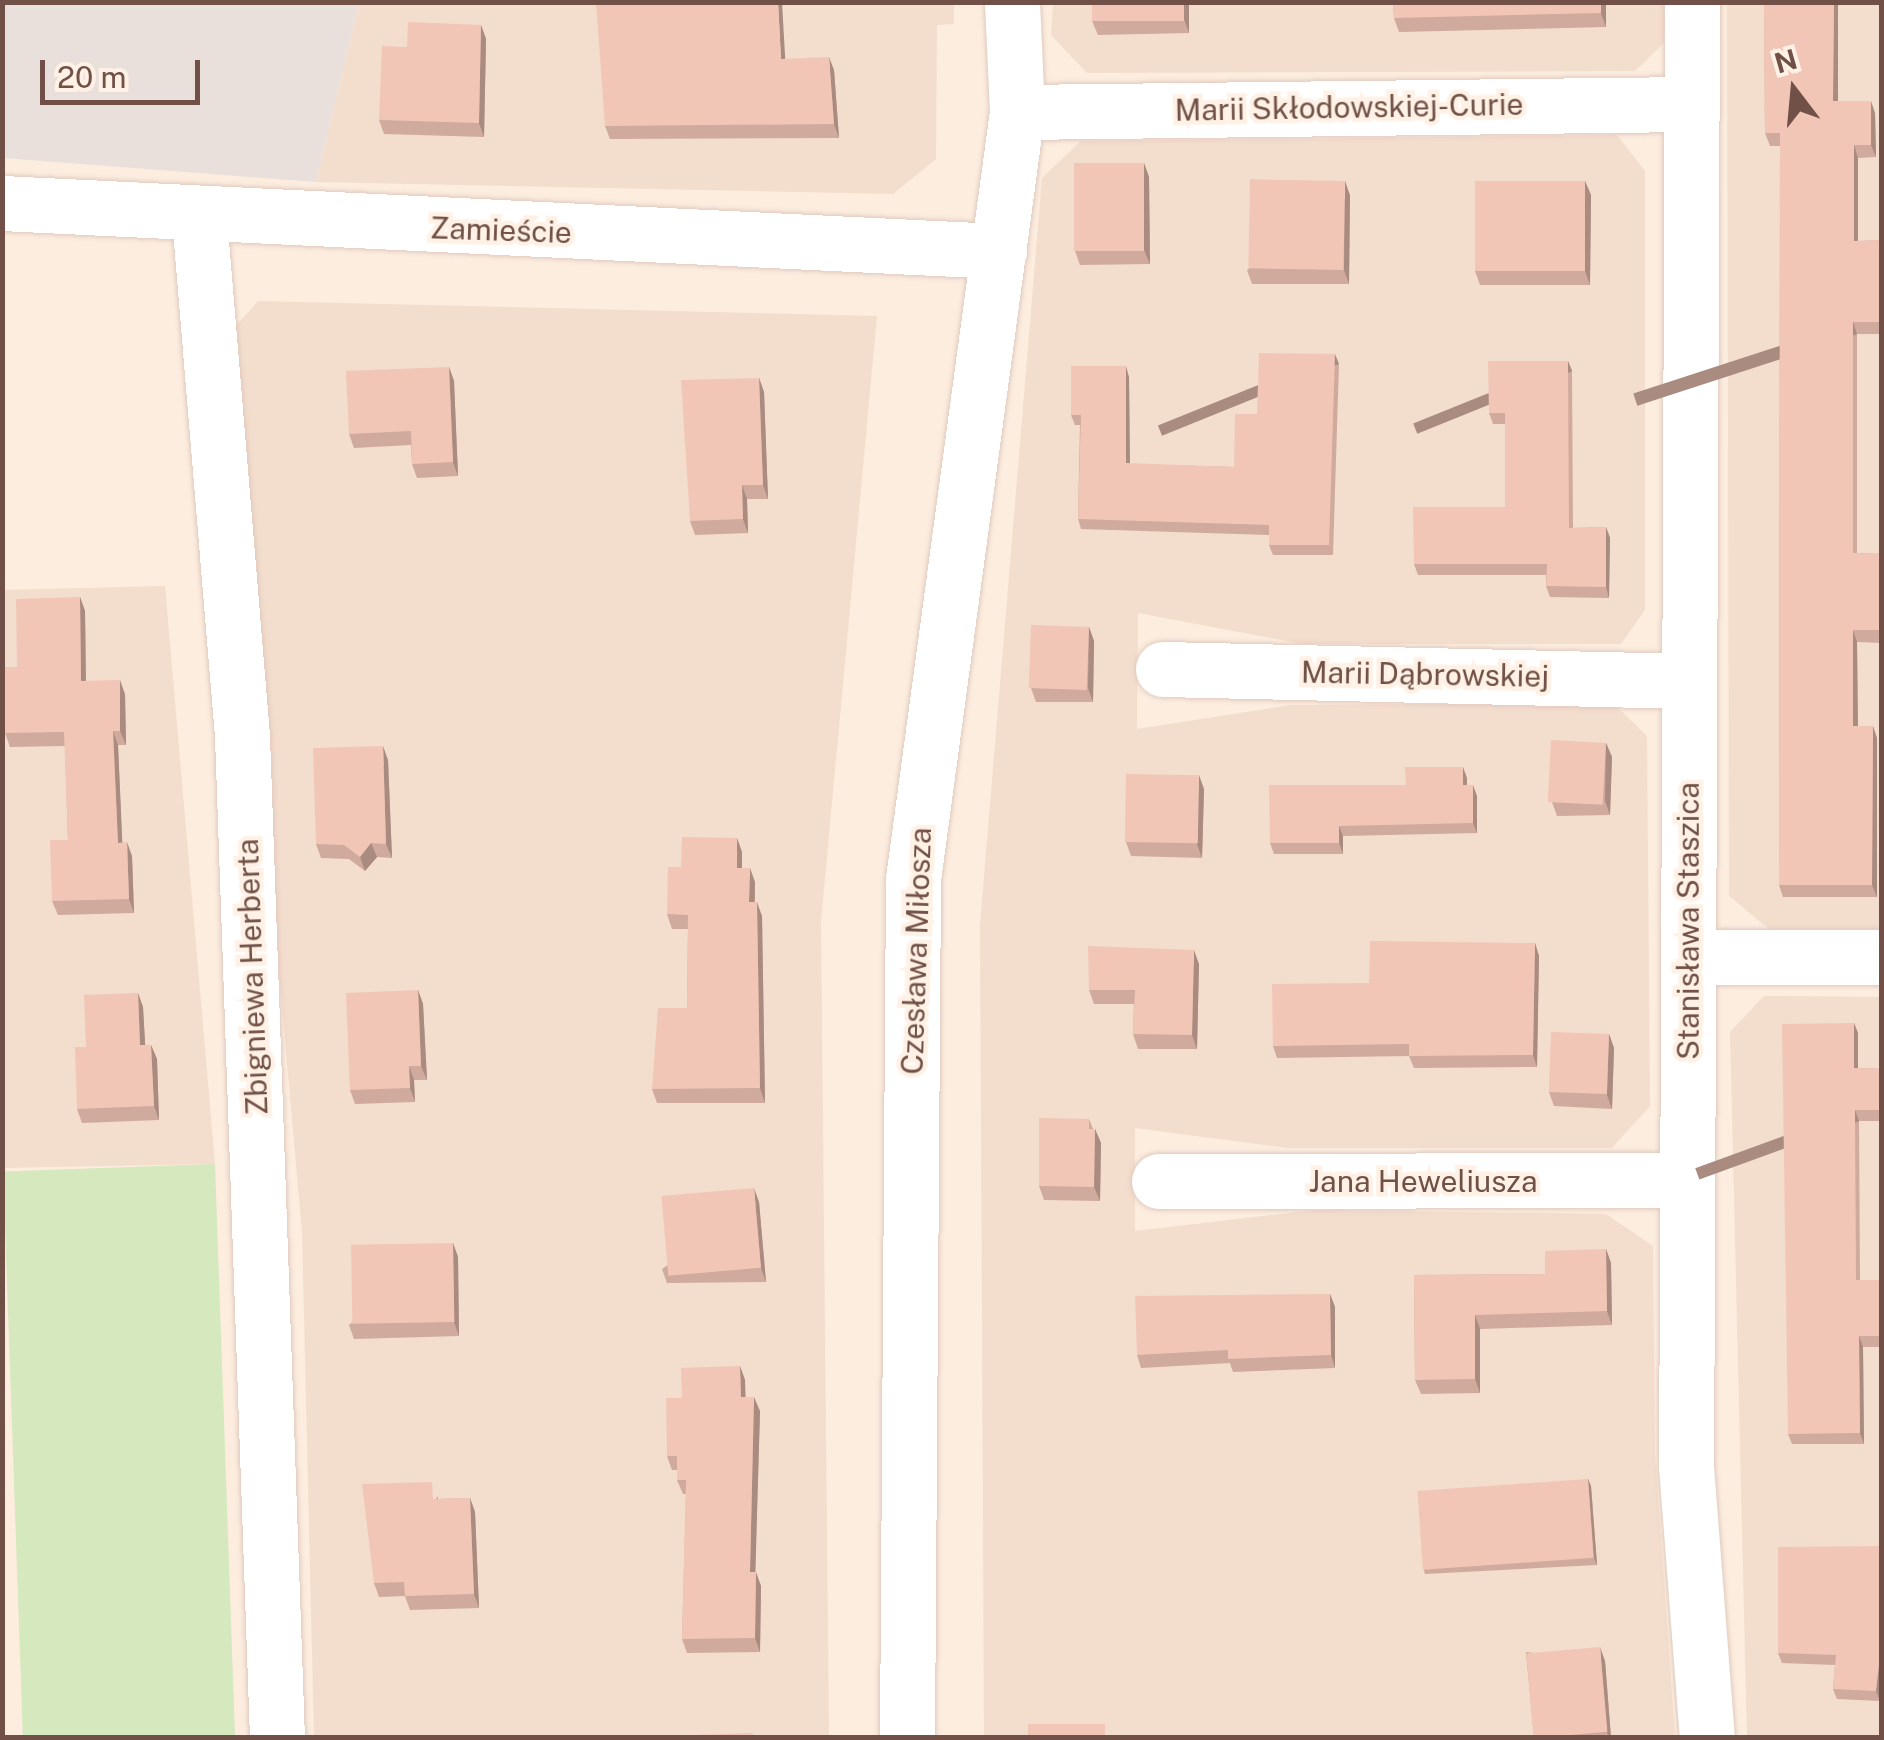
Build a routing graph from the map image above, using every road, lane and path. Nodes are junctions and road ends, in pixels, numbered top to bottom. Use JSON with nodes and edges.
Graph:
{"nodes":[{"id":1,"x":1012,"y":2,"type":"edge"},
{"id":2,"x":1692,"y":2,"type":"edge"},
{"id":3,"x":1690,"y":104,"type":"junction"},
{"id":4,"x":1017,"y":112,"type":"junction"},
{"id":5,"x":2,"y":203,"type":"edge"},
{"id":6,"x":199,"y":217,"type":"junction"},
{"id":7,"x":999,"y":250,"type":"junction"},
{"id":8,"x":1162,"y":669,"type":"dead end"},
{"id":9,"x":1687,"y":681,"type":"junction"},
{"id":10,"x":1882,"y":957,"type":"edge"},
{"id":11,"x":1689,"y":958,"type":"junction"},
{"id":12,"x":1687,"y":1180,"type":"junction"},
{"id":13,"x":1159,"y":1181,"type":"dead end"},
{"id":14,"x":277,"y":1738,"type":"edge"},
{"id":15,"x":907,"y":1738,"type":"edge"},
{"id":16,"x":1708,"y":1738,"type":"edge"}],
"edges":[{"from":1,"to":4,"type":"street"},
{"from":2,"to":3,"type":"street"},
{"from":3,"to":4,"type":"street","name":"Marii Skłodowskiej-Curie"},
{"from":3,"to":9,"type":"street","name":"Stanisława Staszica"},
{"from":4,"to":7,"type":"street","name":"Czesława Miłosza"},
{"from":5,"to":6,"type":"street","name":"Zamieście"},
{"from":6,"to":7,"type":"street","name":"Zamieście"},
{"from":6,"to":14,"type":"street","name":"Zbigniewa Herberta"},
{"from":7,"to":15,"type":"street","name":"Czesława Miłosza"},
{"from":8,"to":9,"type":"street","name":"Marii Dąbrowskiej"},
{"from":9,"to":11,"type":"street","name":"Stanisława Staszica"},
{"from":10,"to":11,"type":"street"},
{"from":11,"to":12,"type":"street","name":"Stanisława Staszica"},
{"from":12,"to":13,"type":"street","name":"Jana Heweliusza"},
{"from":12,"to":16,"type":"street","name":"Stanisława Staszica"}]}
